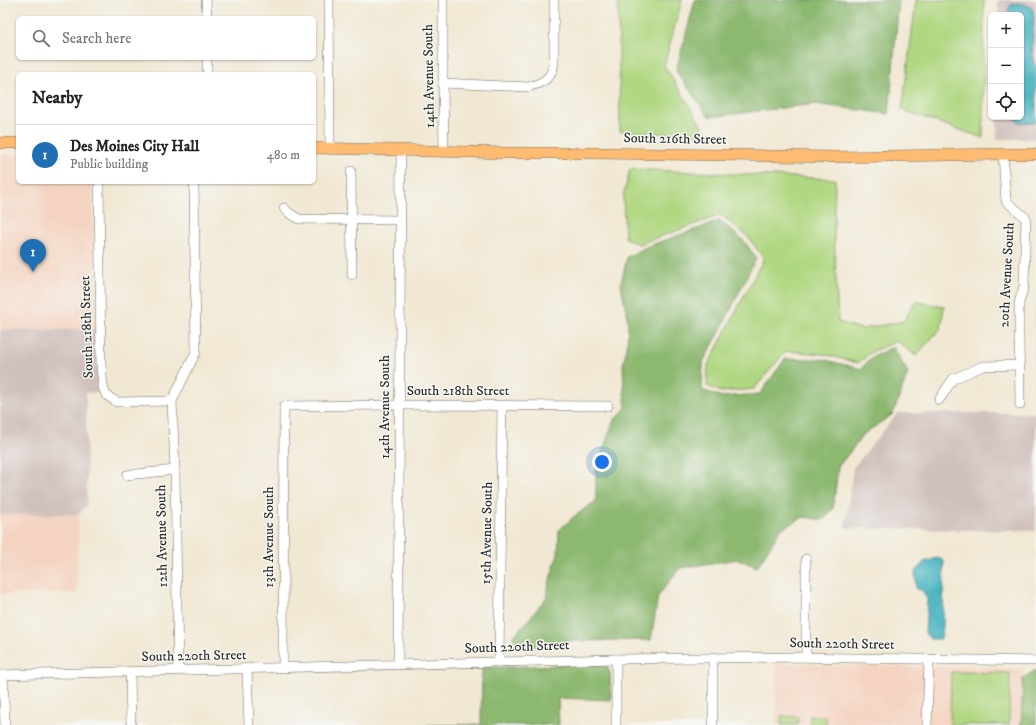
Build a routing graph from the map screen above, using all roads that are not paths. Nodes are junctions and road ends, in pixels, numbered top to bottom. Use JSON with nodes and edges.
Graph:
{"nodes":[{"id":1,"x":206,"y":0,"type":"edge"},
{"id":2,"x":329,"y":0,"type":"edge"},
{"id":3,"x":443,"y":0,"type":"edge"},
{"id":4,"x":554,"y":0,"type":"edge"},
{"id":5,"x":207,"y":16,"type":"edge"},
{"id":6,"x":207,"y":60,"type":"edge"},
{"id":7,"x":207,"y":72,"type":"edge"},
{"id":8,"x":442,"y":83,"type":"junction"},
{"id":9,"x":0,"y":143,"type":"edge"},
{"id":10,"x":16,"y":143,"type":"edge"},
{"id":11,"x":316,"y":148,"type":"edge"},
{"id":12,"x":330,"y":148,"type":"junction"},
{"id":13,"x":401,"y":150,"type":"junction"},
{"id":14,"x":444,"y":151,"type":"junction"},
{"id":15,"x":1003,"y":154,"type":"junction"},
{"id":16,"x":1036,"y":154,"type":"edge"},
{"id":17,"x":351,"y":171,"type":"dead end"},
{"id":18,"x":99,"y":184,"type":"edge"},
{"id":19,"x":194,"y":184,"type":"edge"},
{"id":20,"x":284,"y":208,"type":"dead end"},
{"id":21,"x":351,"y":220,"type":"junction"},
{"id":22,"x":401,"y":220,"type":"junction"},
{"id":23,"x":352,"y":275,"type":"dead end"},
{"id":24,"x":1020,"y":365,"type":"junction"},
{"id":25,"x":939,"y":400,"type":"dead end"},
{"id":26,"x":172,"y":401,"type":"junction"},
{"id":27,"x":399,"y":405,"type":"junction"},
{"id":28,"x":502,"y":405,"type":"junction"},
{"id":29,"x":1020,"y":405,"type":"dead end"},
{"id":30,"x":284,"y":406,"type":"joint"},
{"id":31,"x":608,"y":406,"type":"dead end"},
{"id":32,"x":175,"y":470,"type":"junction"},
{"id":33,"x":127,"y":474,"type":"dead end"},
{"id":34,"x":806,"y":559,"type":"dead end"},
{"id":35,"x":713,"y":657,"type":"junction"},
{"id":36,"x":806,"y":658,"type":"junction"},
{"id":37,"x":616,"y":659,"type":"junction"},
{"id":38,"x":929,"y":659,"type":"junction"},
{"id":39,"x":1036,"y":661,"type":"edge"},
{"id":40,"x":499,"y":662,"type":"junction"},
{"id":41,"x":398,"y":665,"type":"junction"},
{"id":42,"x":282,"y":668,"type":"junction"},
{"id":43,"x":248,"y":669,"type":"junction"},
{"id":44,"x":178,"y":671,"type":"junction"},
{"id":45,"x":130,"y":672,"type":"junction"},
{"id":46,"x":1,"y":675,"type":"edge"},
{"id":47,"x":5,"y":725,"type":"edge"},
{"id":48,"x":131,"y":725,"type":"edge"},
{"id":49,"x":249,"y":725,"type":"edge"},
{"id":50,"x":616,"y":725,"type":"edge"},
{"id":51,"x":713,"y":725,"type":"edge"},
{"id":52,"x":927,"y":725,"type":"edge"}],
"edges":[{"from":1,"to":5,"type":"street"},
{"from":2,"to":12,"type":"street"},
{"from":3,"to":8,"type":"street","name":"14th Avenue South"},
{"from":4,"to":8,"type":"street"},
{"from":6,"to":7,"type":"street"},
{"from":8,"to":14,"type":"street","name":"14th Avenue South"},
{"from":9,"to":10,"type":"main road"},
{"from":11,"to":12,"type":"main road","name":"South 216th Street"},
{"from":12,"to":13,"type":"main road","name":"South 216th Street"},
{"from":13,"to":14,"type":"main road","name":"South 216th Street"},
{"from":13,"to":22,"type":"street","name":"14th Avenue South"},
{"from":14,"to":15,"type":"main road","name":"South 216th Street"},
{"from":15,"to":16,"type":"main road","name":"South 216th Street"},
{"from":15,"to":24,"type":"street","name":"20th Avenue South"},
{"from":17,"to":21,"type":"street"},
{"from":18,"to":26,"type":"street","name":"South 218th Street"},
{"from":19,"to":26,"type":"street"},
{"from":20,"to":21,"type":"street"},
{"from":21,"to":22,"type":"street"},
{"from":21,"to":23,"type":"street"},
{"from":22,"to":27,"type":"street","name":"14th Avenue South"},
{"from":24,"to":25,"type":"street"},
{"from":24,"to":29,"type":"street","name":"20th Avenue South"},
{"from":26,"to":32,"type":"street","name":"12th Avenue South"},
{"from":27,"to":28,"type":"street","name":"South 218th Street"},
{"from":27,"to":30,"type":"street","name":"South 218th Street"},
{"from":27,"to":41,"type":"street","name":"14th Avenue South"},
{"from":28,"to":31,"type":"street","name":"South 218th Street"},
{"from":28,"to":40,"type":"street","name":"15th Avenue South"},
{"from":30,"to":42,"type":"street","name":"13th Avenue South"},
{"from":32,"to":33,"type":"street"},
{"from":32,"to":44,"type":"street","name":"12th Avenue South"},
{"from":34,"to":36,"type":"street"},
{"from":35,"to":36,"type":"street","name":"South 220th Street"},
{"from":35,"to":37,"type":"street","name":"South 220th Street"},
{"from":35,"to":51,"type":"street"},
{"from":36,"to":38,"type":"street","name":"South 220th Street"},
{"from":37,"to":40,"type":"street","name":"South 220th Street"},
{"from":37,"to":50,"type":"street"},
{"from":38,"to":39,"type":"street","name":"South 220th Street"},
{"from":38,"to":52,"type":"street"},
{"from":40,"to":41,"type":"street","name":"South 220th Street"},
{"from":41,"to":42,"type":"street","name":"South 220th Street"},
{"from":42,"to":43,"type":"street","name":"South 220th Street"},
{"from":43,"to":44,"type":"street","name":"South 220th Street"},
{"from":43,"to":49,"type":"street"},
{"from":44,"to":45,"type":"street","name":"South 220th Street"},
{"from":45,"to":46,"type":"street","name":"South 220th Street"},
{"from":45,"to":48,"type":"street"},
{"from":46,"to":47,"type":"street"}]}
